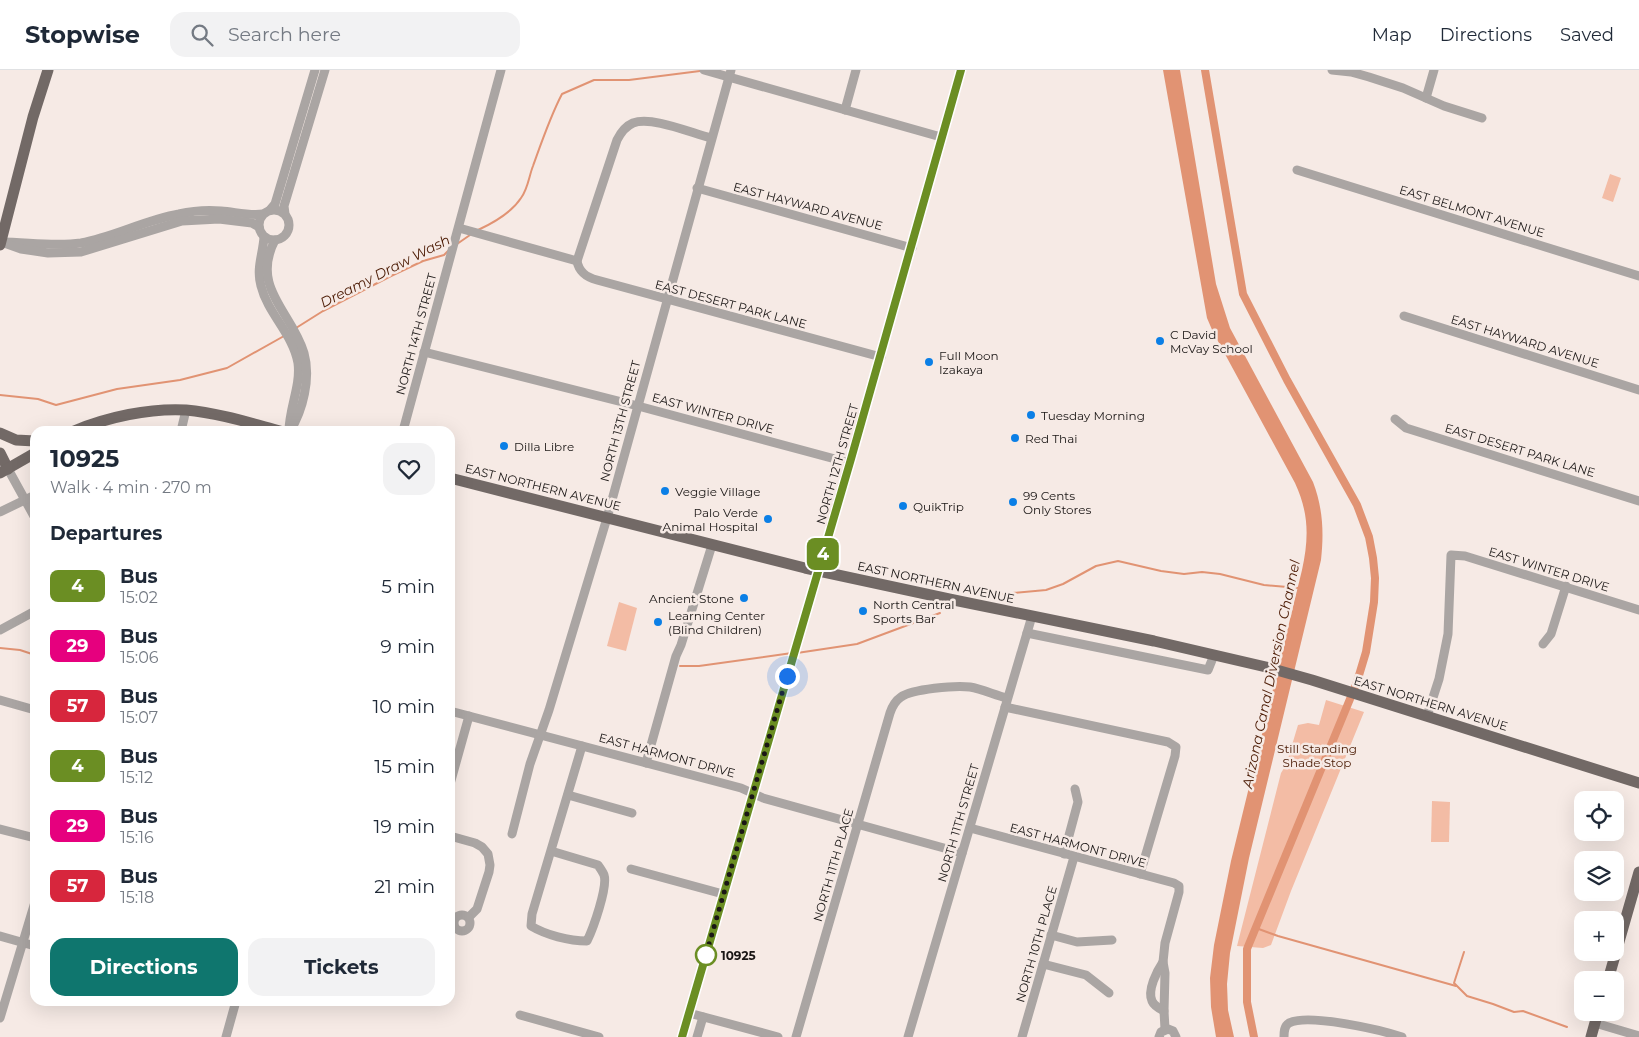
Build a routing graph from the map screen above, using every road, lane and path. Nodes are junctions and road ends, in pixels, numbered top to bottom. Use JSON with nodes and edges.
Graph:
{"nodes":[{"id":1,"x":48,"y":70,"type":"edge"},
{"id":2,"x":315,"y":70,"type":"edge"},
{"id":3,"x":325,"y":70,"type":"edge"},
{"id":4,"x":501,"y":70,"type":"edge"},
{"id":5,"x":704,"y":70,"type":"edge"},
{"id":6,"x":856,"y":70,"type":"edge"},
{"id":7,"x":961,"y":70,"type":"edge"},
{"id":8,"x":1332,"y":70,"type":"edge"},
{"id":9,"x":1434,"y":70,"type":"edge"},
{"id":10,"x":730,"y":74,"type":"edge"},
{"id":11,"x":1426,"y":98,"type":"junction"},
{"id":12,"x":845,"y":110,"type":"junction"},
{"id":13,"x":1482,"y":118,"type":"dead end"},
{"id":14,"x":941,"y":137,"type":"junction"},
{"id":15,"x":711,"y":138,"type":"junction"},
{"id":16,"x":1297,"y":170,"type":"dead end"},
{"id":17,"x":697,"y":188,"type":"junction"},
{"id":18,"x":267,"y":212,"type":"junction"},
{"id":19,"x":285,"y":214,"type":"junction"},
{"id":20,"x":259,"y":227,"type":"junction"},
{"id":21,"x":458,"y":228,"type":"junction"},
{"id":22,"x":264,"y":237,"type":"junction"},
{"id":23,"x":275,"y":240,"type":"junction"},
{"id":24,"x":0,"y":243,"type":"edge"},
{"id":25,"x":912,"y":248,"type":"junction"},
{"id":26,"x":578,"y":264,"type":"junction"},
{"id":27,"x":1639,"y":276,"type":"edge"},
{"id":28,"x":667,"y":299,"type":"junction"},
{"id":29,"x":1404,"y":316,"type":"dead end"},
{"id":30,"x":285,"y":325,"type":"junction"},
{"id":31,"x":424,"y":352,"type":"junction"},
{"id":32,"x":880,"y":357,"type":"junction"},
{"id":33,"x":1639,"y":390,"type":"edge"},
{"id":34,"x":638,"y":406,"type":"junction"},
{"id":35,"x":186,"y":410,"type":"junction"},
{"id":36,"x":1395,"y":419,"type":"dead end"},
{"id":37,"x":88,"y":426,"type":"edge"},
{"id":38,"x":182,"y":426,"type":"edge"},
{"id":39,"x":261,"y":426,"type":"edge"},
{"id":40,"x":293,"y":426,"type":"edge"},
{"id":41,"x":404,"y":426,"type":"edge"},
{"id":42,"x":0,"y":433,"type":"edge"},
{"id":43,"x":30,"y":441,"type":"edge"},
{"id":44,"x":0,"y":453,"type":"edge"},
{"id":45,"x":30,"y":456,"type":"edge"},
{"id":46,"x":850,"y":463,"type":"junction"},
{"id":47,"x":4,"y":471,"type":"edge"},
{"id":48,"x":455,"y":479,"type":"edge"},
{"id":49,"x":30,"y":498,"type":"edge"},
{"id":50,"x":25,"y":500,"type":"junction"},
{"id":51,"x":1639,"y":501,"type":"edge"},
{"id":52,"x":30,"y":509,"type":"edge"},
{"id":53,"x":0,"y":512,"type":"edge"},
{"id":54,"x":607,"y":518,"type":"junction"},
{"id":55,"x":712,"y":545,"type":"junction"},
{"id":56,"x":818,"y":571,"type":"junction"},
{"id":57,"x":1566,"y":586,"type":"junction"},
{"id":58,"x":1639,"y":610,"type":"edge"},
{"id":59,"x":30,"y":613,"type":"edge"},
{"id":60,"x":1032,"y":616,"type":"junction"},
{"id":61,"x":0,"y":630,"type":"edge"},
{"id":62,"x":1027,"y":633,"type":"junction"},
{"id":63,"x":1543,"y":644,"type":"dead end"},
{"id":64,"x":1214,"y":654,"type":"junction"},
{"id":65,"x":0,"y":700,"type":"edge"},
{"id":66,"x":1006,"y":702,"type":"junction"},
{"id":67,"x":30,"y":709,"type":"edge"},
{"id":68,"x":455,"y":712,"type":"edge"},
{"id":69,"x":469,"y":716,"type":"junction"},
{"id":70,"x":1426,"y":716,"type":"junction"},
{"id":71,"x":541,"y":735,"type":"junction"},
{"id":72,"x":582,"y":746,"type":"junction"},
{"id":73,"x":646,"y":763,"type":"junction"},
{"id":74,"x":455,"y":766,"type":"edge"},
{"id":75,"x":1639,"y":783,"type":"edge"},
{"id":76,"x":1075,"y":788,"type":"dead end"},
{"id":77,"x":753,"y":793,"type":"junction"},
{"id":78,"x":568,"y":795,"type":"junction"},
{"id":79,"x":632,"y":813,"type":"dead end"},
{"id":80,"x":857,"y":824,"type":"junction"},
{"id":81,"x":970,"y":828,"type":"junction"},
{"id":82,"x":0,"y":829,"type":"edge"},
{"id":83,"x":512,"y":834,"type":"dead end"},
{"id":84,"x":30,"y":837,"type":"edge"},
{"id":85,"x":455,"y":837,"type":"edge"},
{"id":86,"x":551,"y":851,"type":"junction"},
{"id":87,"x":962,"y":853,"type":"junction"},
{"id":88,"x":1064,"y":854,"type":"junction"},
{"id":89,"x":1074,"y":857,"type":"junction"},
{"id":90,"x":631,"y":869,"type":"dead end"},
{"id":91,"x":1639,"y":872,"type":"edge"},
{"id":92,"x":1140,"y":874,"type":"junction"},
{"id":93,"x":723,"y":894,"type":"junction"},
{"id":94,"x":468,"y":917,"type":"dead end"},
{"id":95,"x":30,"y":919,"type":"edge"},
{"id":96,"x":1051,"y":935,"type":"junction"},
{"id":97,"x":0,"y":936,"type":"edge"},
{"id":98,"x":1112,"y":940,"type":"dead end"},
{"id":99,"x":23,"y":943,"type":"junction"},
{"id":100,"x":30,"y":945,"type":"edge"},
{"id":101,"x":1163,"y":962,"type":"junction"},
{"id":102,"x":1043,"y":964,"type":"junction"},
{"id":103,"x":1611,"y":971,"type":"edge"},
{"id":104,"x":1109,"y":993,"type":"dead end"},
{"id":105,"x":234,"y":1006,"type":"edge"},
{"id":106,"x":1164,"y":1011,"type":"junction"},
{"id":107,"x":689,"y":1013,"type":"junction"},
{"id":108,"x":520,"y":1015,"type":"dead end"},
{"id":109,"x":703,"y":1017,"type":"junction"},
{"id":110,"x":0,"y":1018,"type":"edge"},
{"id":111,"x":1596,"y":1021,"type":"edge"},
{"id":112,"x":1604,"y":1021,"type":"edge"},
{"id":113,"x":1166,"y":1029,"type":"junction"},
{"id":114,"x":1639,"y":1036,"type":"edge"},
{"id":115,"x":226,"y":1037,"type":"edge"},
{"id":116,"x":599,"y":1037,"type":"edge"},
{"id":117,"x":682,"y":1037,"type":"edge"},
{"id":118,"x":698,"y":1037,"type":"edge"},
{"id":119,"x":778,"y":1037,"type":"edge"},
{"id":120,"x":796,"y":1037,"type":"edge"},
{"id":121,"x":908,"y":1037,"type":"edge"},
{"id":122,"x":1022,"y":1037,"type":"edge"},
{"id":123,"x":1159,"y":1037,"type":"edge"},
{"id":124,"x":1176,"y":1037,"type":"edge"},
{"id":125,"x":1284,"y":1037,"type":"edge"},
{"id":126,"x":1402,"y":1037,"type":"edge"},
{"id":127,"x":1591,"y":1037,"type":"edge"}],
"edges":[{"from":1,"to":24,"type":"main road"},
{"from":2,"to":18,"type":"street"},
{"from":3,"to":19,"type":"street"},
{"from":4,"to":21,"type":"street","name":"NORTH 14TH STREET"},
{"from":5,"to":10,"type":"street"},
{"from":6,"to":12,"type":"street"},
{"from":7,"to":14,"type":"street","name":"NORTH 12TH STREET"},
{"from":8,"to":11,"type":"street"},
{"from":9,"to":11,"type":"street"},
{"from":10,"to":12,"type":"street"},
{"from":10,"to":15,"type":"street","name":"NORTH 13TH STREET"},
{"from":11,"to":13,"type":"street"},
{"from":12,"to":14,"type":"street"},
{"from":14,"to":25,"type":"street","name":"NORTH 12TH STREET"},
{"from":15,"to":17,"type":"street","name":"NORTH 13TH STREET"},
{"from":15,"to":26,"type":"street"},
{"from":16,"to":27,"type":"street","name":"EAST BELMONT AVENUE"},
{"from":17,"to":25,"type":"street","name":"EAST HAYWARD AVENUE"},
{"from":17,"to":28,"type":"street","name":"NORTH 13TH STREET"},
{"from":18,"to":19,"type":"street"},
{"from":18,"to":20,"type":"street"},
{"from":18,"to":24,"type":"street"},
{"from":19,"to":23,"type":"street"},
{"from":20,"to":22,"type":"street"},
{"from":20,"to":24,"type":"street"},
{"from":21,"to":26,"type":"street","name":"EAST DESERT PARK LANE"},
{"from":21,"to":31,"type":"street","name":"NORTH 14TH STREET"},
{"from":22,"to":23,"type":"street"},
{"from":22,"to":30,"type":"street"},
{"from":23,"to":30,"type":"street"},
{"from":25,"to":32,"type":"street","name":"NORTH 12TH STREET"},
{"from":26,"to":28,"type":"street","name":"EAST DESERT PARK LANE"},
{"from":28,"to":32,"type":"street","name":"EAST DESERT PARK LANE"},
{"from":28,"to":34,"type":"street","name":"NORTH 13TH STREET"},
{"from":29,"to":33,"type":"street","name":"EAST HAYWARD AVENUE"},
{"from":30,"to":40,"type":"street"},
{"from":31,"to":34,"type":"street","name":"EAST WINTER DRIVE"},
{"from":31,"to":41,"type":"street","name":"NORTH 14TH STREET"},
{"from":32,"to":46,"type":"street","name":"NORTH 12TH STREET"},
{"from":34,"to":46,"type":"street","name":"EAST WINTER DRIVE"},
{"from":34,"to":54,"type":"street","name":"NORTH 13TH STREET"},
{"from":35,"to":37,"type":"main road"},
{"from":35,"to":38,"type":"street"},
{"from":35,"to":39,"type":"main road"},
{"from":36,"to":51,"type":"street","name":"EAST DESERT PARK LANE"},
{"from":42,"to":43,"type":"main road"},
{"from":44,"to":47,"type":"main road"},
{"from":45,"to":47,"type":"main road"},
{"from":46,"to":56,"type":"street","name":"NORTH 12TH STREET"},
{"from":47,"to":50,"type":"street"},
{"from":48,"to":54,"type":"main road","name":"EAST NORTHERN AVENUE"},
{"from":49,"to":50,"type":"street"},
{"from":50,"to":52,"type":"street"},
{"from":50,"to":53,"type":"street"},
{"from":54,"to":55,"type":"main road","name":"EAST NORTHERN AVENUE"},
{"from":54,"to":71,"type":"street","name":"NORTH 13TH STREET"},
{"from":55,"to":56,"type":"main road","name":"EAST NORTHERN AVENUE"},
{"from":55,"to":73,"type":"street"},
{"from":56,"to":60,"type":"main road","name":"EAST NORTHERN AVENUE"},
{"from":56,"to":77,"type":"street","name":"NORTH 12TH STREET"},
{"from":57,"to":58,"type":"street","name":"EAST WINTER DRIVE"},
{"from":57,"to":63,"type":"street"},
{"from":57,"to":70,"type":"street","name":"EAST WINTER DRIVE"},
{"from":59,"to":61,"type":"street"},
{"from":60,"to":62,"type":"street","name":"NORTH 11TH STREET"},
{"from":60,"to":64,"type":"main road","name":"EAST NORTHERN AVENUE"},
{"from":62,"to":64,"type":"street"},
{"from":62,"to":66,"type":"street","name":"NORTH 11TH STREET"},
{"from":64,"to":70,"type":"main road","name":"EAST NORTHERN AVENUE"},
{"from":65,"to":67,"type":"street"},
{"from":66,"to":80,"type":"street","name":"NORTH 11TH PLACE"},
{"from":66,"to":81,"type":"street","name":"NORTH 11TH STREET"},
{"from":66,"to":92,"type":"street"},
{"from":68,"to":69,"type":"street","name":"EAST HARMONT DRIVE"},
{"from":69,"to":71,"type":"street","name":"EAST HARMONT DRIVE"},
{"from":69,"to":74,"type":"street"},
{"from":70,"to":75,"type":"main road","name":"EAST NORTHERN AVENUE"},
{"from":71,"to":72,"type":"street","name":"EAST HARMONT DRIVE"},
{"from":71,"to":83,"type":"street","name":"NORTH 13TH STREET"},
{"from":72,"to":73,"type":"street","name":"EAST HARMONT DRIVE"},
{"from":72,"to":78,"type":"street"},
{"from":73,"to":77,"type":"street","name":"EAST HARMONT DRIVE"},
{"from":76,"to":88,"type":"street"},
{"from":77,"to":80,"type":"street","name":"EAST HARMONT DRIVE"},
{"from":77,"to":93,"type":"street","name":"NORTH 12TH STREET"},
{"from":78,"to":79,"type":"street"},
{"from":78,"to":86,"type":"street"},
{"from":80,"to":87,"type":"street","name":"EAST HARMONT DRIVE"},
{"from":80,"to":120,"type":"street","name":"NORTH 11TH PLACE"},
{"from":81,"to":87,"type":"street","name":"NORTH 11TH STREET"},
{"from":81,"to":88,"type":"street","name":"EAST HARMONT DRIVE"},
{"from":82,"to":84,"type":"street"},
{"from":85,"to":94,"type":"street"},
{"from":86,"to":86,"type":"street"},
{"from":87,"to":121,"type":"street","name":"NORTH 11TH STREET"},
{"from":88,"to":89,"type":"street","name":"EAST HARMONT DRIVE"},
{"from":89,"to":92,"type":"street","name":"EAST HARMONT DRIVE"},
{"from":89,"to":96,"type":"street","name":"NORTH 10TH PLACE"},
{"from":90,"to":93,"type":"street"},
{"from":91,"to":103,"type":"main road"},
{"from":92,"to":101,"type":"street","name":"EAST HARMONT DRIVE"},
{"from":93,"to":107,"type":"street","name":"NORTH 12TH STREET"},
{"from":95,"to":99,"type":"street"},
{"from":96,"to":98,"type":"street"},
{"from":96,"to":102,"type":"street","name":"NORTH 10TH PLACE"},
{"from":97,"to":99,"type":"street"},
{"from":99,"to":100,"type":"street"},
{"from":99,"to":110,"type":"street"},
{"from":101,"to":106,"type":"street"},
{"from":101,"to":106,"type":"street"},
{"from":102,"to":104,"type":"street"},
{"from":102,"to":122,"type":"street","name":"NORTH 10TH PLACE"},
{"from":105,"to":115,"type":"street"},
{"from":106,"to":113,"type":"street"},
{"from":107,"to":109,"type":"street"},
{"from":107,"to":117,"type":"street","name":"NORTH 12TH STREET"},
{"from":108,"to":116,"type":"street"},
{"from":109,"to":118,"type":"street"},
{"from":109,"to":119,"type":"street"},
{"from":111,"to":127,"type":"main road"},
{"from":112,"to":114,"type":"street"},
{"from":113,"to":123,"type":"street"},
{"from":113,"to":124,"type":"street"},
{"from":125,"to":126,"type":"street"}]}
